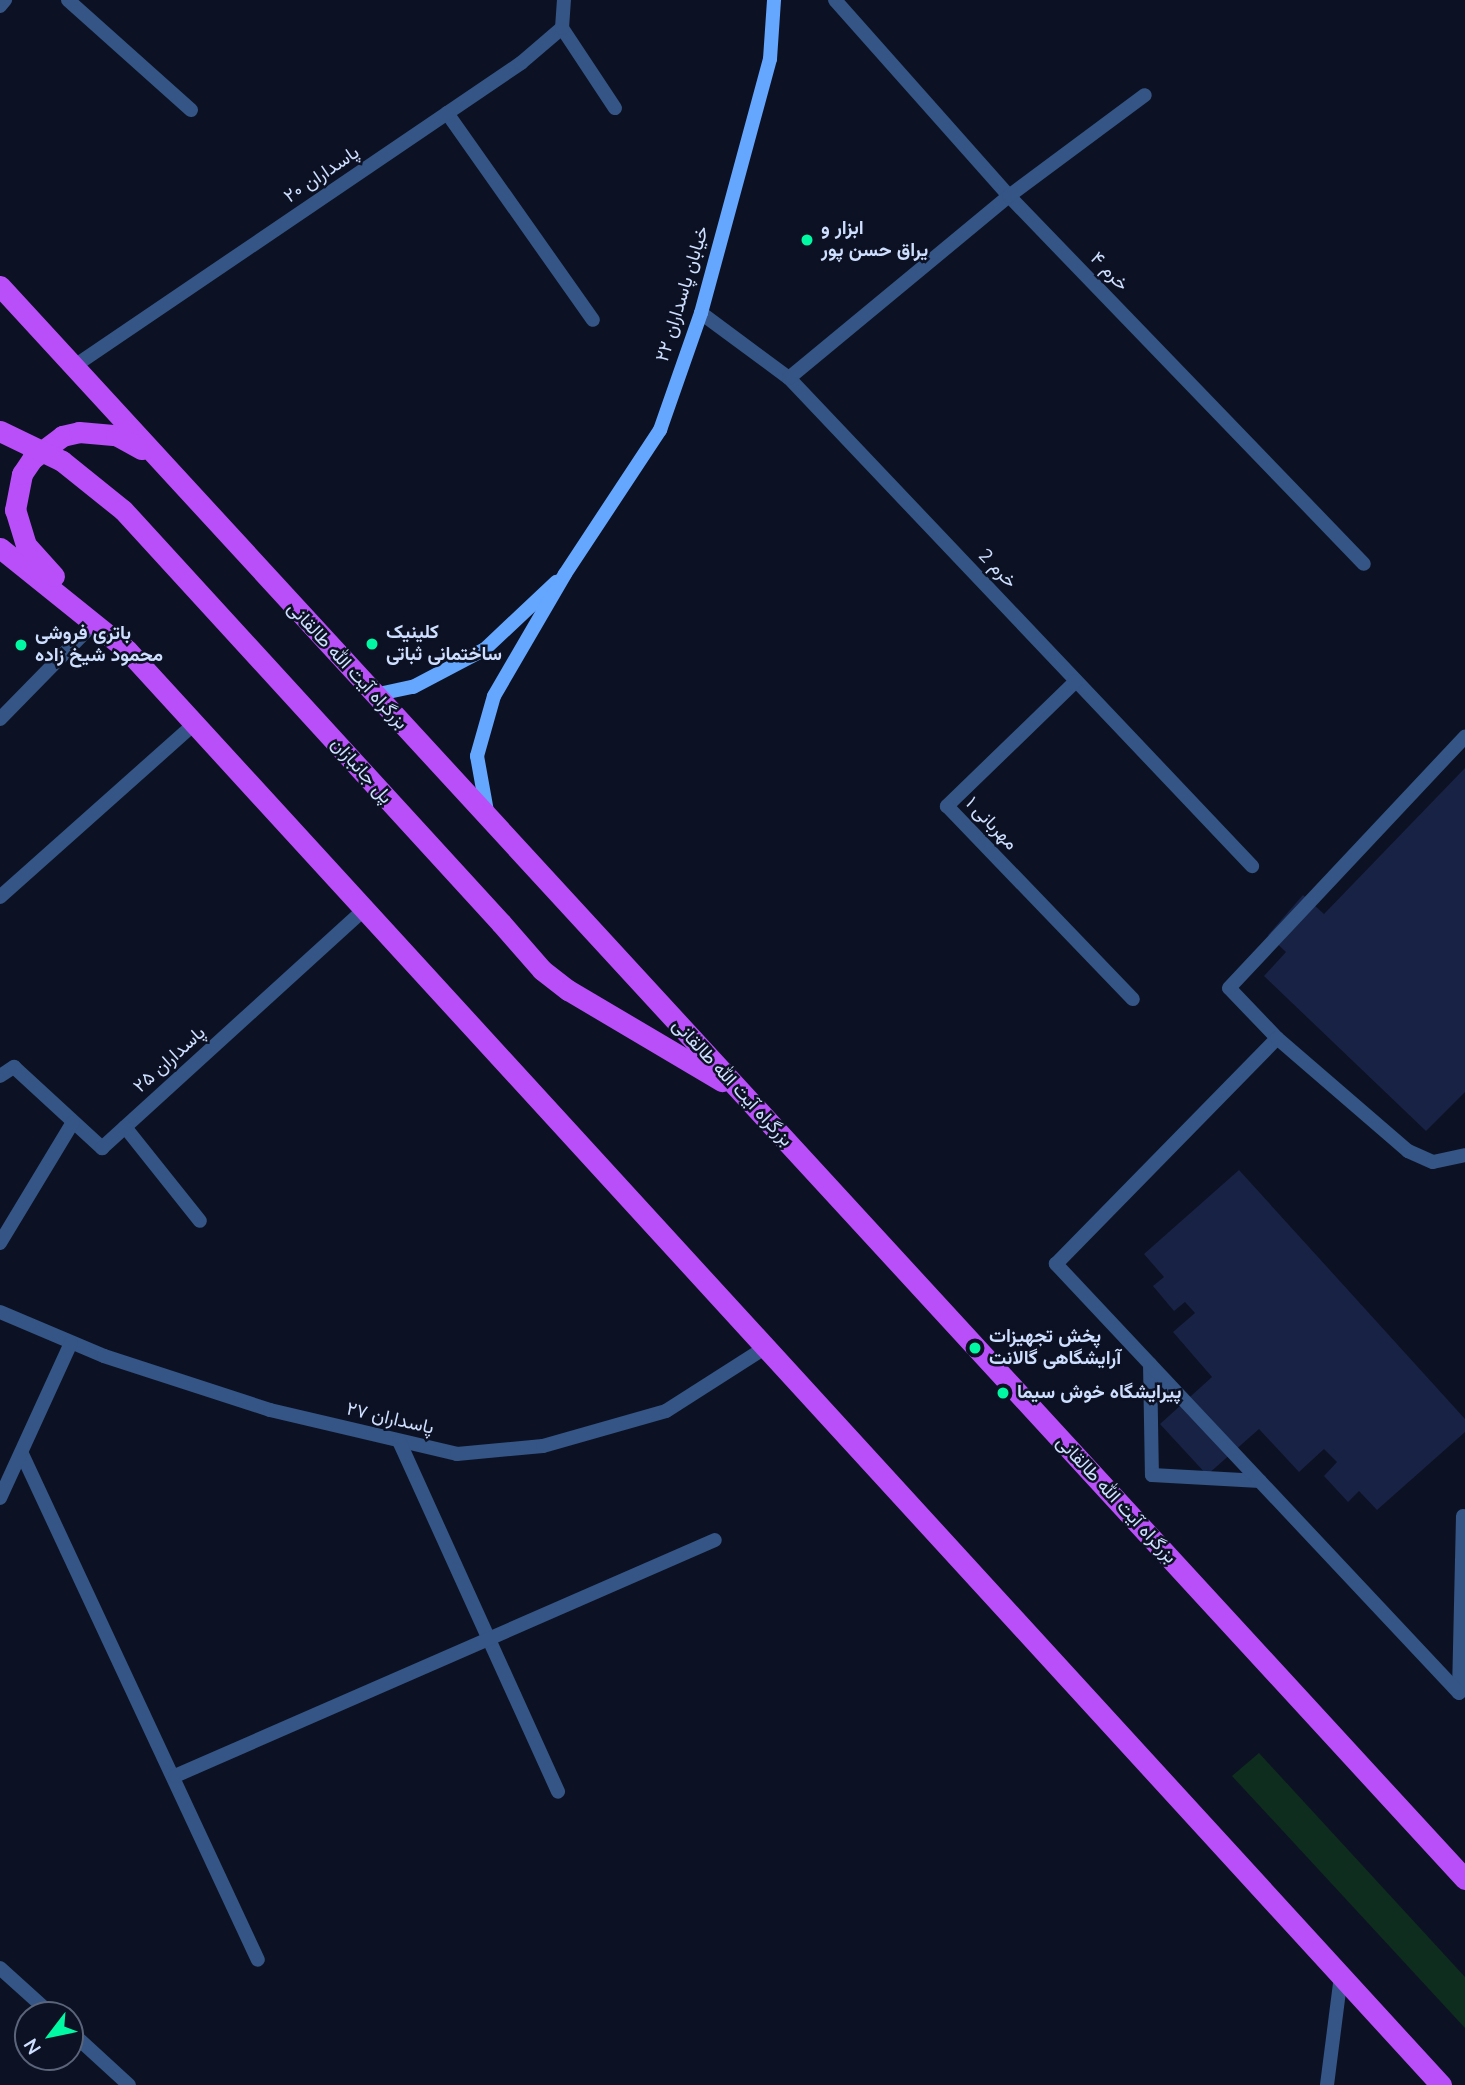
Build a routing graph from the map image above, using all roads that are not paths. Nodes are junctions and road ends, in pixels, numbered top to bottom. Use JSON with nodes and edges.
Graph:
{"nodes":[{"id":1,"x":5,"y":0,"type":"edge"},
{"id":2,"x":68,"y":0,"type":"edge"},
{"id":3,"x":564,"y":0,"type":"edge"},
{"id":4,"x":774,"y":0,"type":"edge"},
{"id":5,"x":835,"y":0,"type":"edge"},
{"id":6,"x":0,"y":6,"type":"edge"},
{"id":7,"x":562,"y":28,"type":"junction"},
{"id":8,"x":1145,"y":95,"type":"dead end"},
{"id":9,"x":615,"y":108,"type":"dead end"},
{"id":10,"x":191,"y":110,"type":"dead end"},
{"id":11,"x":447,"y":113,"type":"junction"},
{"id":12,"x":1009,"y":196,"type":"junction"},
{"id":13,"x":0,"y":286,"type":"edge"},
{"id":14,"x":701,"y":313,"type":"junction"},
{"id":15,"x":593,"y":320,"type":"dead end"},
{"id":16,"x":76,"y":365,"type":"junction"},
{"id":17,"x":789,"y":379,"type":"junction"},
{"id":18,"x":0,"y":431,"type":"edge"},
{"id":19,"x":154,"y":457,"type":"junction"},
{"id":20,"x":0,"y":548,"type":"edge"},
{"id":21,"x":1364,"y":564,"type":"dead end"},
{"id":22,"x":565,"y":574,"type":"junction"},
{"id":23,"x":95,"y":622,"type":"junction"},
{"id":24,"x":127,"y":650,"type":"junction"},
{"id":25,"x":1076,"y":681,"type":"junction"},
{"id":26,"x":374,"y":695,"type":"junction"},
{"id":27,"x":0,"y":719,"type":"edge"},
{"id":28,"x":195,"y":723,"type":"junction"},
{"id":29,"x":1465,"y":737,"type":"edge"},
{"id":30,"x":489,"y":819,"type":"junction"},
{"id":31,"x":1252,"y":866,"type":"dead end"},
{"id":32,"x":0,"y":897,"type":"edge"},
{"id":33,"x":365,"y":909,"type":"junction"},
{"id":34,"x":1133,"y":999,"type":"dead end"},
{"id":35,"x":1277,"y":1038,"type":"junction"},
{"id":36,"x":0,"y":1076,"type":"edge"},
{"id":37,"x":739,"y":1091,"type":"junction"},
{"id":38,"x":73,"y":1122,"type":"junction"},
{"id":39,"x":125,"y":1127,"type":"junction"},
{"id":40,"x":1465,"y":1155,"type":"edge"},
{"id":41,"x":200,"y":1221,"type":"dead end"},
{"id":42,"x":0,"y":1243,"type":"edge"},
{"id":43,"x":0,"y":1312,"type":"edge"},
{"id":44,"x":71,"y":1343,"type":"junction"},
{"id":45,"x":766,"y":1348,"type":"junction"},
{"id":46,"x":1150,"y":1364,"type":"junction"},
{"id":47,"x":398,"y":1441,"type":"junction"},
{"id":48,"x":22,"y":1454,"type":"junction"},
{"id":49,"x":1260,"y":1481,"type":"junction"},
{"id":50,"x":0,"y":1497,"type":"edge"},
{"id":51,"x":1463,"y":1516,"type":"edge"},
{"id":52,"x":715,"y":1540,"type":"dead end"},
{"id":53,"x":489,"y":1639,"type":"junction"},
{"id":54,"x":175,"y":1776,"type":"junction"},
{"id":55,"x":558,"y":1792,"type":"dead end"},
{"id":56,"x":1465,"y":1879,"type":"edge"},
{"id":57,"x":258,"y":1960,"type":"dead end"},
{"id":58,"x":0,"y":1968,"type":"edge"},
{"id":59,"x":1341,"y":1976,"type":"junction"},
{"id":60,"x":37,"y":2001,"type":"edge"},
{"id":61,"x":84,"y":2044,"type":"edge"},
{"id":62,"x":129,"y":2085,"type":"edge"},
{"id":63,"x":1327,"y":2085,"type":"edge"},
{"id":64,"x":1441,"y":2085,"type":"edge"}],
"edges":[{"from":1,"to":6,"type":"street"},
{"from":2,"to":10,"type":"street"},
{"from":3,"to":7,"type":"street"},
{"from":4,"to":14,"type":"main road","name":"خیابان پاسداران ۲۲"},
{"from":5,"to":12,"type":"street","name":"خرم ۴"},
{"from":7,"to":9,"type":"street"},
{"from":7,"to":11,"type":"street","name":"پاسداران ۲۰"},
{"from":8,"to":12,"type":"street"},
{"from":11,"to":15,"type":"street"},
{"from":11,"to":16,"type":"street","name":"پاسداران ۲۰"},
{"from":12,"to":17,"type":"street"},
{"from":12,"to":21,"type":"street","name":"خرم ۴"},
{"from":13,"to":16,"type":"highway","name":"بزرگراه آیت الله طالقانی"},
{"from":14,"to":17,"type":"street","name":"خرم 2"},
{"from":14,"to":22,"type":"main road","name":"خیابان پاسداران ۲۲"},
{"from":16,"to":19,"type":"highway","name":"بزرگراه آیت الله طالقانی"},
{"from":17,"to":25,"type":"street","name":"خرم 2"},
{"from":18,"to":37,"type":"highway","name":"پل جانبازان","bridge":true},
{"from":19,"to":24,"type":"highway"},
{"from":19,"to":26,"type":"highway","name":"بزرگراه آیت الله طالقانی"},
{"from":20,"to":23,"type":"highway"},
{"from":22,"to":26,"type":"main road","name":"خیابان پاسداران ۲۲"},
{"from":22,"to":30,"type":"main road","name":"خیابان پاسداران ۲۲"},
{"from":23,"to":24,"type":"highway"},
{"from":23,"to":27,"type":"street"},
{"from":24,"to":28,"type":"highway"},
{"from":25,"to":31,"type":"street","name":"خرم 2"},
{"from":25,"to":34,"type":"street","name":"مهربانی ۱"},
{"from":26,"to":30,"type":"highway","name":"بزرگراه آیت الله طالقانی"},
{"from":28,"to":32,"type":"street"},
{"from":28,"to":33,"type":"highway"},
{"from":29,"to":35,"type":"street"},
{"from":30,"to":37,"type":"highway","name":"بزرگراه آیت الله طالقانی"},
{"from":33,"to":39,"type":"street","name":"پاسداران ۲۵"},
{"from":33,"to":45,"type":"highway"},
{"from":35,"to":40,"type":"street"},
{"from":35,"to":46,"type":"street"},
{"from":36,"to":38,"type":"street","name":"پاسداران ۲۵"},
{"from":37,"to":56,"type":"highway","name":"بزرگراه آیت الله طالقانی"},
{"from":38,"to":39,"type":"street","name":"پاسداران ۲۵"},
{"from":38,"to":42,"type":"street"},
{"from":39,"to":41,"type":"street"},
{"from":43,"to":44,"type":"street","name":"پاسداران ۲۷"},
{"from":44,"to":47,"type":"street","name":"پاسداران ۲۷"},
{"from":44,"to":48,"type":"street"},
{"from":45,"to":47,"type":"street","name":"پاسداران ۲۷"},
{"from":45,"to":59,"type":"highway"},
{"from":46,"to":49,"type":"street"},
{"from":46,"to":49,"type":"street"},
{"from":47,"to":53,"type":"street"},
{"from":48,"to":50,"type":"street"},
{"from":48,"to":54,"type":"street"},
{"from":49,"to":51,"type":"street"},
{"from":52,"to":53,"type":"street"},
{"from":53,"to":54,"type":"street"},
{"from":53,"to":55,"type":"street"},
{"from":54,"to":57,"type":"street"},
{"from":58,"to":60,"type":"street"},
{"from":59,"to":63,"type":"street"},
{"from":59,"to":64,"type":"highway"},
{"from":61,"to":62,"type":"street"}]}
